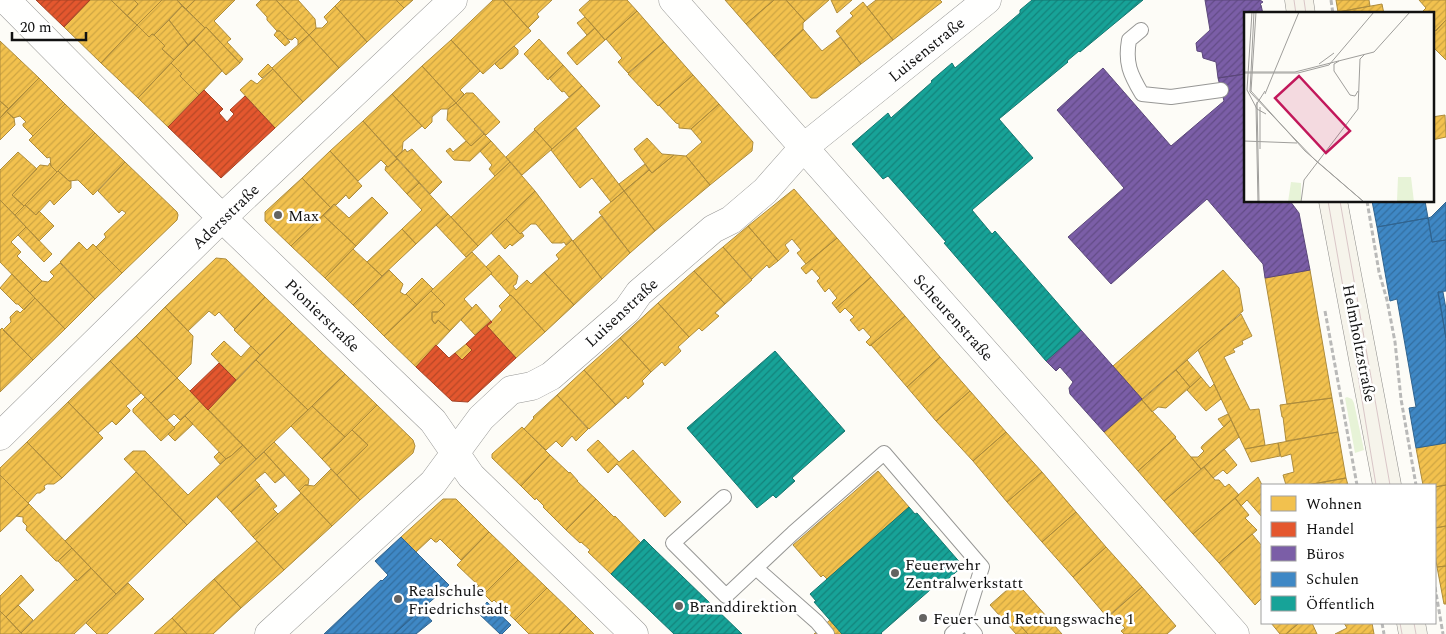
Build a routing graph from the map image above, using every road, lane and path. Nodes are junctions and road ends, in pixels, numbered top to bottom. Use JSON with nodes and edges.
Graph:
{"nodes":[{"id":1,"x":6,"y":0,"type":"edge"},
{"id":2,"x":454,"y":0,"type":"edge"},
{"id":3,"x":673,"y":0,"type":"edge"},
{"id":4,"x":987,"y":0,"type":"edge"},
{"id":5,"x":1141,"y":30,"type":"dead end"},
{"id":6,"x":1221,"y":90,"type":"dead end"},
{"id":7,"x":803,"y":148,"type":"junction"},
{"id":8,"x":1333,"y":202,"type":"edge"},
{"id":9,"x":1367,"y":202,"type":"edge"},
{"id":10,"x":222,"y":218,"type":"junction"},
{"id":11,"x":1324,"y":303,"type":"dead end"},
{"id":12,"x":0,"y":436,"type":"edge"},
{"id":13,"x":455,"y":453,"type":"junction"},
{"id":14,"x":1357,"y":484,"type":"edge"},
{"id":15,"x":1387,"y":484,"type":"edge"},
{"id":16,"x":1416,"y":484,"type":"edge"},
{"id":17,"x":724,"y":497,"type":"dead end"},
{"id":18,"x":756,"y":568,"type":"junction"},
{"id":19,"x":1436,"y":593,"type":"edge"},
{"id":20,"x":966,"y":622,"type":"junction"},
{"id":21,"x":268,"y":634,"type":"edge"},
{"id":22,"x":634,"y":634,"type":"edge"},
{"id":23,"x":827,"y":634,"type":"edge"},
{"id":24,"x":952,"y":634,"type":"edge"},
{"id":25,"x":975,"y":634,"type":"edge"},
{"id":26,"x":1235,"y":634,"type":"edge"},
{"id":27,"x":1443,"y":634,"type":"edge"}],
"edges":[{"from":1,"to":10,"type":"street","name":"Pionierstraße"},
{"from":2,"to":10,"type":"street","name":"Adersstraße"},
{"from":3,"to":7,"type":"street","name":"Scheurenstraße"},
{"from":4,"to":7,"type":"street","name":"Luisenstraße"},
{"from":5,"to":6,"type":"lane"},
{"from":7,"to":13,"type":"street","name":"Luisenstraße"},
{"from":7,"to":26,"type":"street","name":"Scheurenstraße"},
{"from":8,"to":15,"type":"street","name":"Helmholtzstraße"},
{"from":9,"to":16,"type":"path","name":"Helmholtzstraße"},
{"from":10,"to":12,"type":"street","name":"Adersstraße"},
{"from":10,"to":13,"type":"street","name":"Pionierstraße"},
{"from":11,"to":14,"type":"path","name":"Helmholtzstraße"},
{"from":13,"to":21,"type":"street","name":"Luisenstraße"},
{"from":13,"to":22,"type":"street","name":"Pionierstraße"},
{"from":17,"to":18,"type":"lane"},
{"from":18,"to":20,"type":"lane"},
{"from":18,"to":23,"type":"lane"},
{"from":19,"to":27,"type":"path"},
{"from":20,"to":24,"type":"lane"},
{"from":20,"to":25,"type":"lane"}]}
